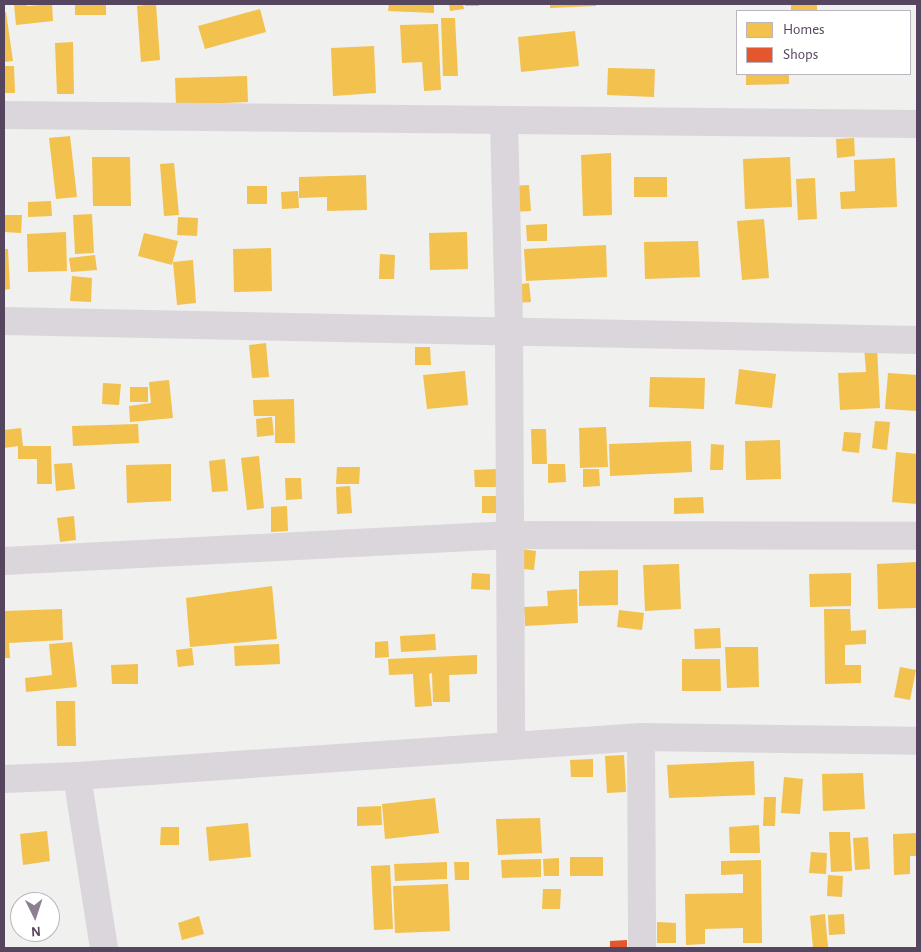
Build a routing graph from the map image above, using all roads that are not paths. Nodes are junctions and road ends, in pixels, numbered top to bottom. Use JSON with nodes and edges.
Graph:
{"nodes":[{"id":1,"x":4,"y":115,"type":"edge"},
{"id":2,"x":504,"y":120,"type":"junction"},
{"id":3,"x":917,"y":124,"type":"edge"},
{"id":4,"x":4,"y":321,"type":"edge"},
{"id":5,"x":508,"y":331,"type":"junction"},
{"id":6,"x":917,"y":340,"type":"edge"},
{"id":7,"x":510,"y":535,"type":"junction"},
{"id":8,"x":917,"y":536,"type":"edge"},
{"id":9,"x":4,"y":561,"type":"edge"},
{"id":10,"x":641,"y":737,"type":"junction"},
{"id":11,"x":917,"y":741,"type":"edge"},
{"id":12,"x":510,"y":744,"type":"junction"},
{"id":13,"x":77,"y":776,"type":"junction"},
{"id":14,"x":4,"y":778,"type":"edge"},
{"id":15,"x":104,"y":948,"type":"edge"},
{"id":16,"x":642,"y":948,"type":"edge"}],
"edges":[{"from":1,"to":2,"type":"street"},
{"from":2,"to":3,"type":"street"},
{"from":2,"to":5,"type":"street"},
{"from":4,"to":5,"type":"street"},
{"from":5,"to":6,"type":"street"},
{"from":5,"to":7,"type":"street"},
{"from":7,"to":8,"type":"street"},
{"from":7,"to":9,"type":"street"},
{"from":7,"to":12,"type":"street"},
{"from":10,"to":11,"type":"street"},
{"from":10,"to":12,"type":"street"},
{"from":10,"to":16,"type":"street"},
{"from":12,"to":13,"type":"street"},
{"from":13,"to":14,"type":"street"},
{"from":13,"to":15,"type":"street"}]}
